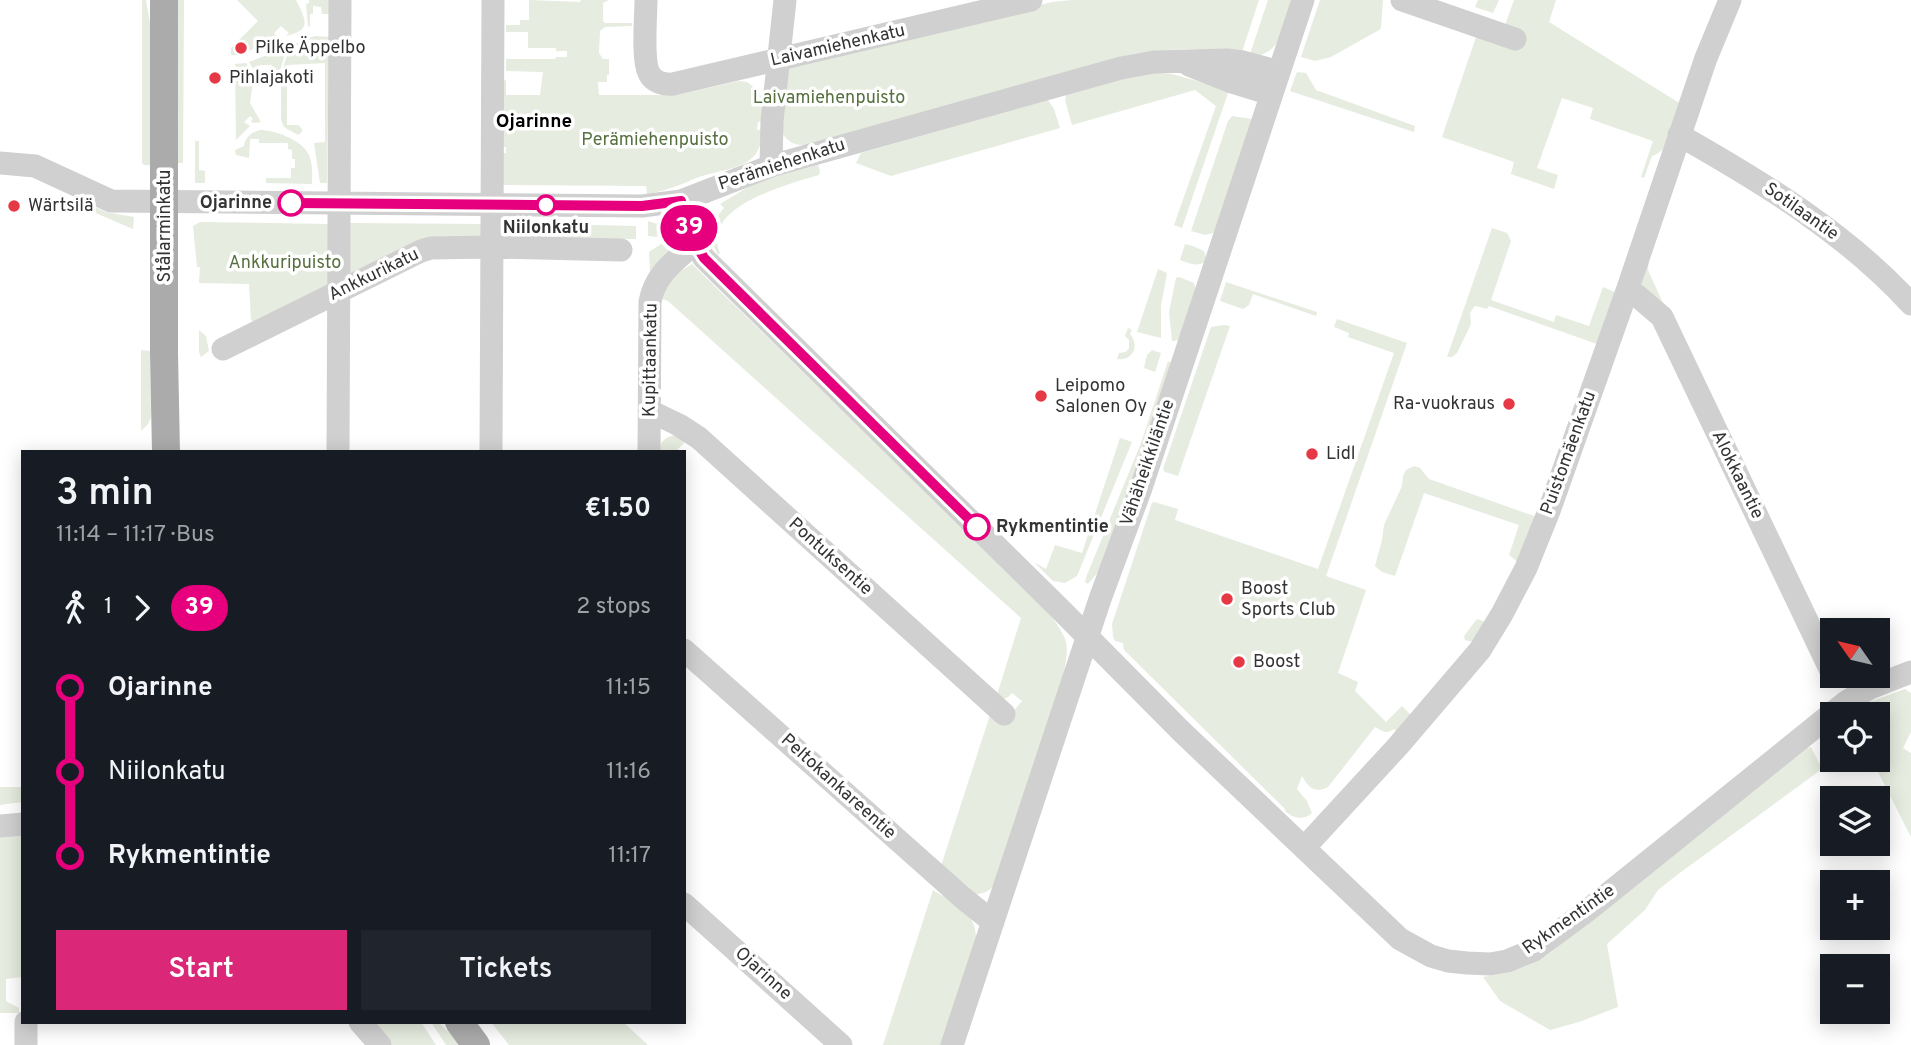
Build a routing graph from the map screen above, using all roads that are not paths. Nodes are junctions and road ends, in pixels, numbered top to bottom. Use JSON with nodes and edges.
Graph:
{"nodes":[{"id":1,"x":164,"y":0,"type":"edge"},
{"id":2,"x":340,"y":0,"type":"edge"},
{"id":3,"x":493,"y":0,"type":"edge"},
{"id":4,"x":646,"y":0,"type":"edge"},
{"id":5,"x":785,"y":0,"type":"edge"},
{"id":6,"x":1031,"y":0,"type":"edge"},
{"id":7,"x":1303,"y":0,"type":"edge"},
{"id":8,"x":1402,"y":0,"type":"edge"},
{"id":9,"x":1730,"y":0,"type":"edge"},
{"id":10,"x":1515,"y":39,"type":"dead end"},
{"id":11,"x":777,"y":60,"type":"junction"},
{"id":12,"x":1182,"y":62,"type":"junction"},
{"id":13,"x":1279,"y":72,"type":"junction"},
{"id":14,"x":1271,"y":94,"type":"junction"},
{"id":15,"x":1679,"y":135,"type":"junction"},
{"id":16,"x":0,"y":163,"type":"edge"},
{"id":17,"x":771,"y":166,"type":"junction"},
{"id":18,"x":681,"y":201,"type":"junction"},
{"id":19,"x":165,"y":202,"type":"junction"},
{"id":20,"x":340,"y":203,"type":"junction"},
{"id":21,"x":492,"y":205,"type":"junction"},
{"id":22,"x":695,"y":243,"type":"junction"},
{"id":23,"x":494,"y":247,"type":"junction"},
{"id":24,"x":621,"y":250,"type":"dead end"},
{"id":25,"x":1628,"y":288,"type":"junction"},
{"id":26,"x":339,"y":291,"type":"junction"},
{"id":27,"x":1911,"y":304,"type":"edge"},
{"id":28,"x":223,"y":349,"type":"dead end"},
{"id":29,"x":650,"y":411,"type":"junction"},
{"id":30,"x":166,"y":450,"type":"edge"},
{"id":31,"x":338,"y":450,"type":"edge"},
{"id":32,"x":491,"y":450,"type":"edge"},
{"id":33,"x":649,"y":450,"type":"edge"},
{"id":34,"x":1088,"y":638,"type":"junction"},
{"id":35,"x":1820,"y":647,"type":"edge"},
{"id":36,"x":686,"y":652,"type":"edge"},
{"id":37,"x":1911,"y":672,"type":"edge"},
{"id":38,"x":1840,"y":688,"type":"edge"},
{"id":39,"x":1846,"y":702,"type":"joint"},
{"id":40,"x":1003,"y":714,"type":"dead end"},
{"id":41,"x":1820,"y":723,"type":"edge"},
{"id":42,"x":21,"y":824,"type":"edge"},
{"id":43,"x":0,"y":827,"type":"edge"},
{"id":44,"x":1304,"y":848,"type":"junction"},
{"id":45,"x":686,"y":906,"type":"edge"},
{"id":46,"x":993,"y":922,"type":"junction"},
{"id":47,"x":26,"y":1024,"type":"edge"},
{"id":48,"x":362,"y":1024,"type":"edge"},
{"id":49,"x":460,"y":1024,"type":"edge"},
{"id":50,"x":26,"y":1045,"type":"edge"},
{"id":51,"x":380,"y":1045,"type":"edge"},
{"id":52,"x":476,"y":1045,"type":"edge"},
{"id":53,"x":841,"y":1045,"type":"edge"},
{"id":54,"x":952,"y":1045,"type":"edge"}],
"edges":[{"from":1,"to":19,"type":"main road","name":"Stålarminkatu"},
{"from":2,"to":20,"type":"street"},
{"from":3,"to":21,"type":"street"},
{"from":4,"to":11,"type":"street","name":"Laivamiehenkatu"},
{"from":5,"to":11,"type":"street"},
{"from":6,"to":11,"type":"street","name":"Laivamiehenkatu"},
{"from":7,"to":13,"type":"street","name":"Vähäheikkiläntie"},
{"from":8,"to":10,"type":"street"},
{"from":9,"to":15,"type":"street","name":"Puistomäenkatu"},
{"from":11,"to":17,"type":"street"},
{"from":12,"to":13,"type":"street","name":"Perämiehenkatu"},
{"from":12,"to":14,"type":"street","name":"Perämiehenkatu"},
{"from":12,"to":17,"type":"street","name":"Perämiehenkatu"},
{"from":13,"to":14,"type":"street","name":"Vähäheikkiläntie"},
{"from":14,"to":34,"type":"street","name":"Vähäheikkiläntie"},
{"from":15,"to":25,"type":"street","name":"Puistomäenkatu"},
{"from":15,"to":27,"type":"street","name":"Sotilaantie"},
{"from":16,"to":19,"type":"street","name":"Perämiehenkatu"},
{"from":17,"to":18,"type":"street","name":"Perämiehenkatu"},
{"from":18,"to":21,"type":"street","name":"Perämiehenkatu"},
{"from":18,"to":22,"type":"street","name":"Rykmentintie"},
{"from":19,"to":20,"type":"street","name":"Perämiehenkatu"},
{"from":19,"to":30,"type":"main road","name":"Stålarminkatu"},
{"from":20,"to":21,"type":"street","name":"Perämiehenkatu"},
{"from":20,"to":26,"type":"street"},
{"from":21,"to":23,"type":"street"},
{"from":22,"to":29,"type":"street","name":"Kupittaankatu"},
{"from":22,"to":34,"type":"street","name":"Rykmentintie"},
{"from":23,"to":24,"type":"street","name":"Ankkurikatu"},
{"from":23,"to":26,"type":"street","name":"Ankkurikatu"},
{"from":23,"to":32,"type":"street"},
{"from":25,"to":35,"type":"street","name":"Alokkaantie"},
{"from":25,"to":44,"type":"street","name":"Puistomäenkatu"},
{"from":26,"to":28,"type":"street","name":"Ankkurikatu"},
{"from":26,"to":31,"type":"street"},
{"from":29,"to":33,"type":"street","name":"Kupittaankatu"},
{"from":29,"to":40,"type":"street","name":"Pontuksentie"},
{"from":34,"to":44,"type":"street","name":"Rykmentintie"},
{"from":34,"to":46,"type":"street","name":"Vähäheikkiläntie"},
{"from":36,"to":46,"type":"street","name":"Peltokankareentie"},
{"from":37,"to":39,"type":"street","name":"Rykmentintie"},
{"from":38,"to":39,"type":"street","name":"Alokkaantie"},
{"from":41,"to":44,"type":"street","name":"Rykmentintie"},
{"from":42,"to":43,"type":"street"},
{"from":45,"to":53,"type":"street","name":"Ojarinne"},
{"from":46,"to":54,"type":"street","name":"Vähäheikkiläntie"},
{"from":47,"to":50,"type":"street"},
{"from":48,"to":51,"type":"street"},
{"from":49,"to":52,"type":"main road"}]}
